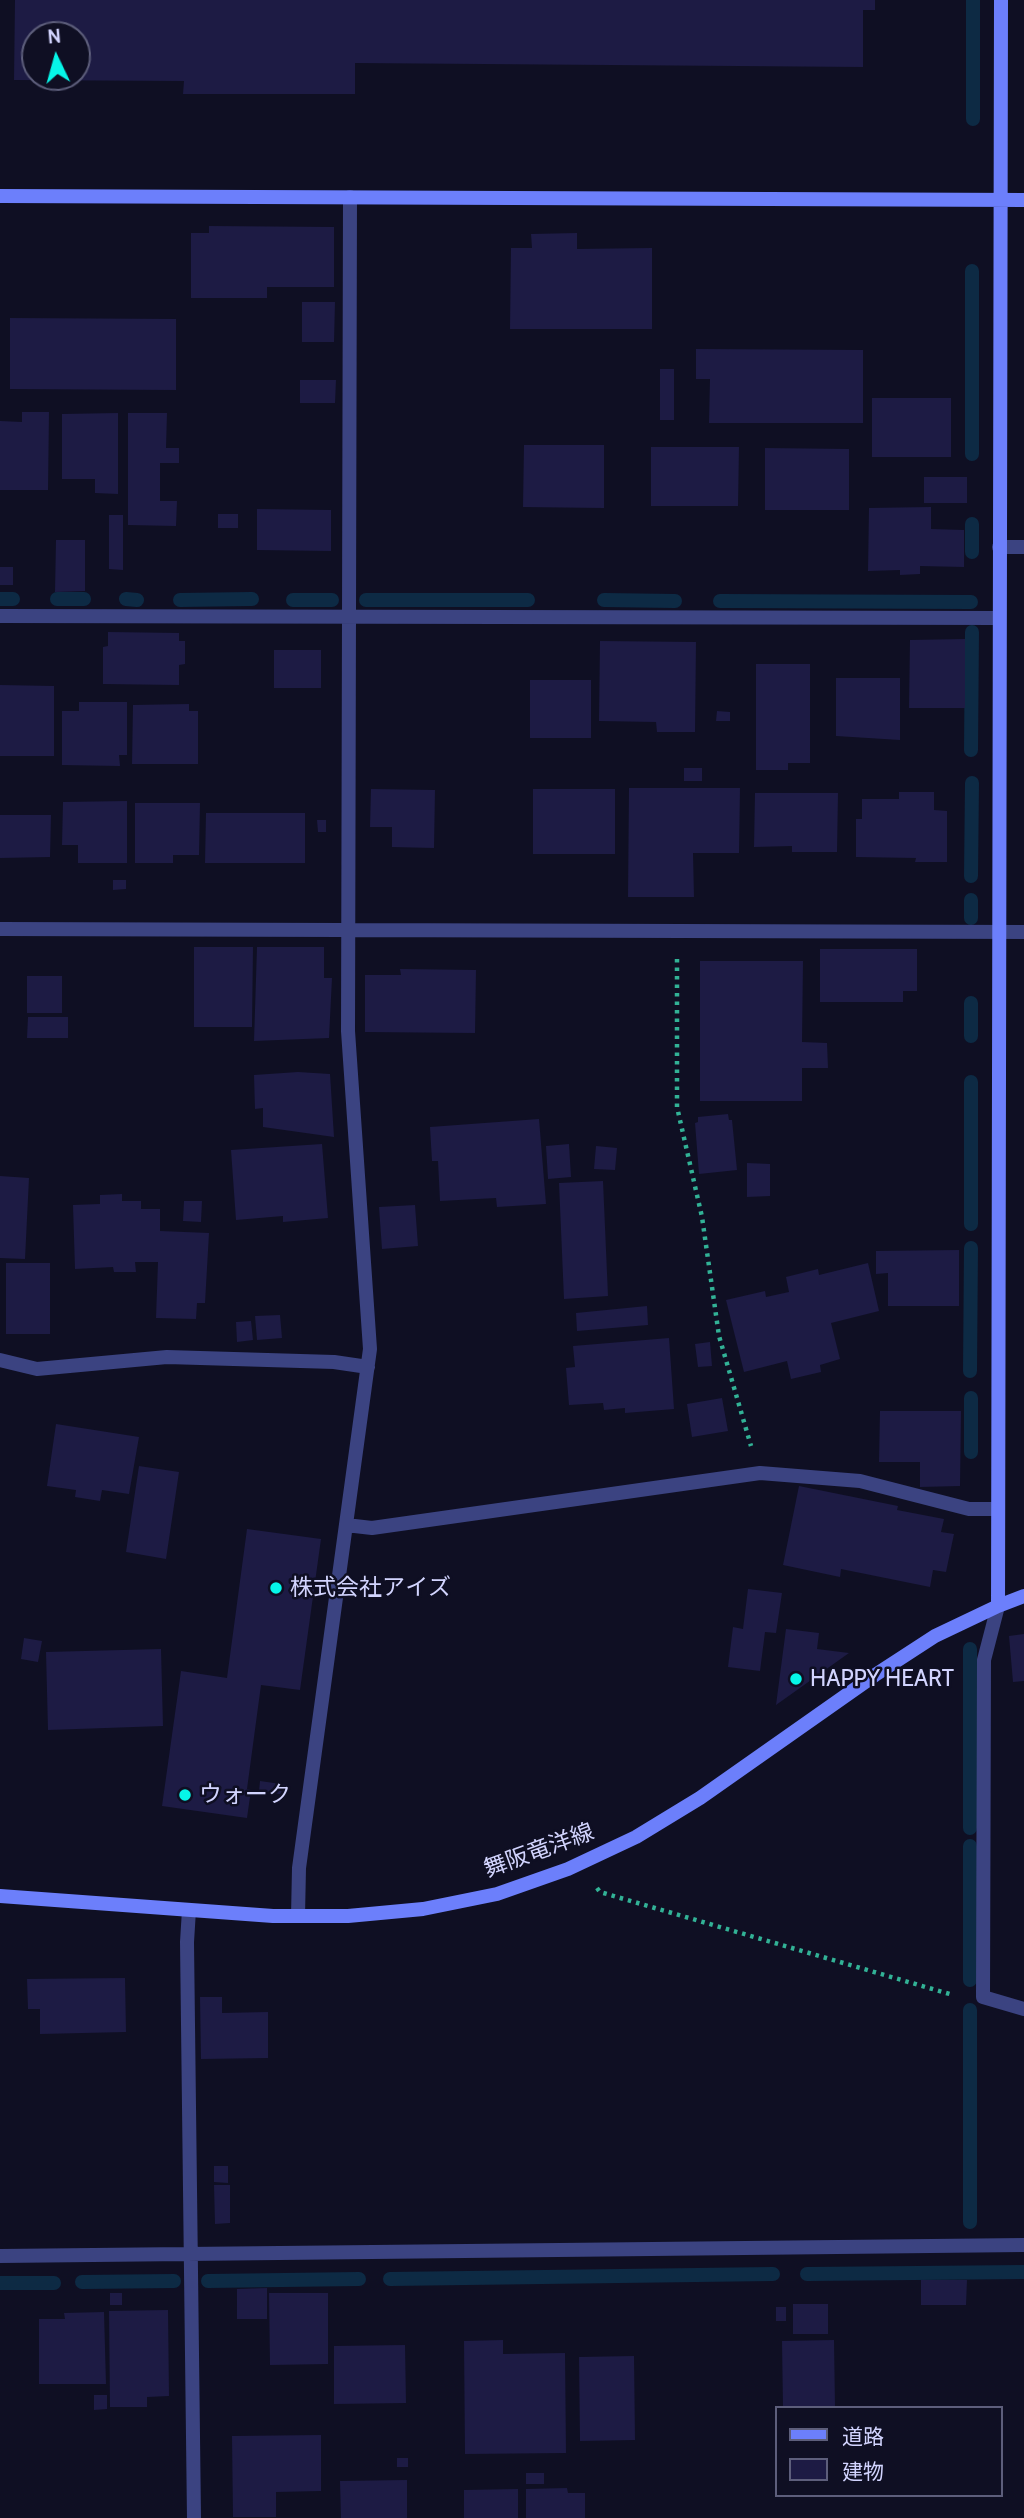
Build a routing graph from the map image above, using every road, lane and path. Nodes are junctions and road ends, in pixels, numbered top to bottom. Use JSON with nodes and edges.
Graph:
{"nodes":[{"id":1,"x":1001,"y":0,"type":"edge"},
{"id":2,"x":0,"y":196,"type":"edge"},
{"id":3,"x":350,"y":197,"type":"junction"},
{"id":4,"x":999,"y":199,"type":"junction"},
{"id":5,"x":1024,"y":200,"type":"edge"},
{"id":6,"x":999,"y":547,"type":"junction"},
{"id":7,"x":1024,"y":547,"type":"edge"},
{"id":8,"x":0,"y":616,"type":"edge"},
{"id":9,"x":349,"y":617,"type":"junction"},
{"id":10,"x":999,"y":618,"type":"junction"},
{"id":11,"x":0,"y":929,"type":"edge"},
{"id":12,"x":348,"y":930,"type":"junction"},
{"id":13,"x":677,"y":931,"type":"junction"},
{"id":14,"x":999,"y":932,"type":"junction"},
{"id":15,"x":1024,"y":932,"type":"edge"},
{"id":16,"x":0,"y":1360,"type":"edge"},
{"id":17,"x":368,"y":1367,"type":"junction"},
{"id":18,"x":760,"y":1473,"type":"junction"},
{"id":19,"x":998,"y":1508,"type":"junction"},
{"id":20,"x":346,"y":1525,"type":"junction"},
{"id":21,"x":1024,"y":1596,"type":"edge"},
{"id":22,"x":998,"y":1606,"type":"junction"},
{"id":23,"x":585,"y":1862,"type":"junction"},
{"id":24,"x":0,"y":1896,"type":"edge"},
{"id":25,"x":189,"y":1910,"type":"junction"},
{"id":26,"x":298,"y":1916,"type":"junction"},
{"id":27,"x":983,"y":1997,"type":"junction"},
{"id":28,"x":1024,"y":2009,"type":"edge"},
{"id":29,"x":1024,"y":2245,"type":"edge"},
{"id":30,"x":190,"y":2254,"type":"junction"},
{"id":31,"x":0,"y":2256,"type":"edge"},
{"id":32,"x":194,"y":2518,"type":"edge"}],
"edges":[{"from":1,"to":4,"type":"street"},
{"from":2,"to":3,"type":"street"},
{"from":3,"to":4,"type":"street"},
{"from":3,"to":9,"type":"street"},
{"from":4,"to":5,"type":"street"},
{"from":4,"to":6,"type":"street"},
{"from":6,"to":7,"type":"street"},
{"from":6,"to":10,"type":"street"},
{"from":8,"to":9,"type":"street"},
{"from":9,"to":10,"type":"street"},
{"from":9,"to":12,"type":"street"},
{"from":10,"to":14,"type":"street"},
{"from":11,"to":12,"type":"street"},
{"from":12,"to":13,"type":"street"},
{"from":12,"to":17,"type":"street"},
{"from":13,"to":14,"type":"street"},
{"from":13,"to":18,"type":"path"},
{"from":14,"to":15,"type":"street"},
{"from":14,"to":19,"type":"street"},
{"from":16,"to":17,"type":"street"},
{"from":17,"to":20,"type":"street"},
{"from":18,"to":19,"type":"street"},
{"from":18,"to":20,"type":"street"},
{"from":19,"to":22,"type":"street"},
{"from":20,"to":26,"type":"street"},
{"from":21,"to":22,"type":"street","name":"舞阪竜洋線"},
{"from":22,"to":23,"type":"street","name":"舞阪竜洋線"},
{"from":22,"to":27,"type":"street"},
{"from":23,"to":26,"type":"street","name":"舞阪竜洋線"},
{"from":23,"to":27,"type":"path"},
{"from":24,"to":25,"type":"street","name":"舞阪竜洋線"},
{"from":25,"to":26,"type":"street","name":"舞阪竜洋線"},
{"from":25,"to":30,"type":"street"},
{"from":27,"to":28,"type":"street"},
{"from":29,"to":30,"type":"street"},
{"from":30,"to":31,"type":"street"},
{"from":30,"to":32,"type":"street"}]}
